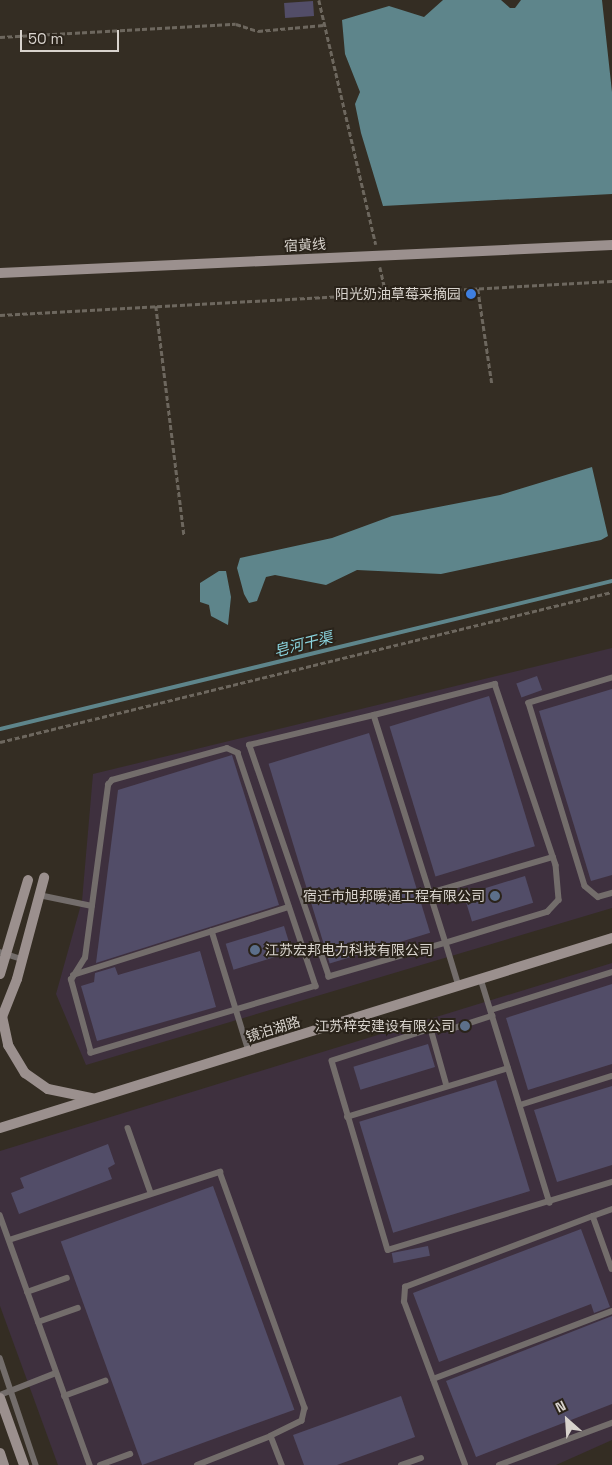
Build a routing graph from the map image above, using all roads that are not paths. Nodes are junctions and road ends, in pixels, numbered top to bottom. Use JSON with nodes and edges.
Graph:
{"nodes":[{"id":1,"x":612,"y":245,"type":"edge"},
{"id":2,"x":0,"y":273,"type":"edge"},
{"id":3,"x":612,"y":678,"type":"edge"},
{"id":4,"x":374,"y":715,"type":"junction"},
{"id":5,"x":553,"y":857,"type":"junction"},
{"id":6,"x":44,"y":878,"type":"dead end"},
{"id":7,"x":28,"y":880,"type":"dead end"},
{"id":8,"x":430,"y":893,"type":"junction"},
{"id":9,"x":612,"y":893,"type":"edge"},
{"id":10,"x":39,"y":896,"type":"junction"},
{"id":11,"x":92,"y":906,"type":"junction"},
{"id":12,"x":289,"y":907,"type":"junction"},
{"id":13,"x":212,"y":932,"type":"junction"},
{"id":14,"x":612,"y":938,"type":"edge"},
{"id":15,"x":446,"y":943,"type":"junction"},
{"id":16,"x":4,"y":954,"type":"edge"},
{"id":17,"x":22,"y":959,"type":"junction"},
{"id":18,"x":612,"y":972,"type":"edge"},
{"id":19,"x":0,"y":974,"type":"edge"},
{"id":20,"x":73,"y":975,"type":"junction"},
{"id":21,"x":481,"y":979,"type":"junction"},
{"id":22,"x":459,"y":986,"type":"junction"},
{"id":23,"x":236,"y":1010,"type":"junction"},
{"id":24,"x":492,"y":1013,"type":"junction"},
{"id":25,"x":1,"y":1019,"type":"edge"},
{"id":26,"x":431,"y":1029,"type":"junction"},
{"id":27,"x":249,"y":1051,"type":"junction"},
{"id":28,"x":508,"y":1068,"type":"junction"},
{"id":29,"x":612,"y":1076,"type":"edge"},
{"id":30,"x":447,"y":1086,"type":"junction"},
{"id":31,"x":95,"y":1099,"type":"junction"},
{"id":32,"x":520,"y":1105,"type":"junction"},
{"id":33,"x":347,"y":1117,"type":"junction"},
{"id":34,"x":0,"y":1128,"type":"edge"},
{"id":35,"x":128,"y":1128,"type":"dead end"},
{"id":36,"x":612,"y":1182,"type":"edge"},
{"id":37,"x":151,"y":1193,"type":"junction"},
{"id":38,"x":550,"y":1203,"type":"junction"},
{"id":39,"x":612,"y":1209,"type":"edge"},
{"id":40,"x":0,"y":1215,"type":"edge"},
{"id":41,"x":593,"y":1216,"type":"junction"},
{"id":42,"x":9,"y":1240,"type":"junction"},
{"id":43,"x":612,"y":1269,"type":"edge"},
{"id":44,"x":67,"y":1278,"type":"dead end"},
{"id":45,"x":27,"y":1292,"type":"junction"},
{"id":46,"x":78,"y":1308,"type":"dead end"},
{"id":47,"x":612,"y":1311,"type":"edge"},
{"id":48,"x":38,"y":1322,"type":"junction"},
{"id":49,"x":0,"y":1358,"type":"edge"},
{"id":50,"x":56,"y":1373,"type":"junction"},
{"id":51,"x":433,"y":1379,"type":"junction"},
{"id":52,"x":104,"y":1381,"type":"dead end"},
{"id":53,"x":11,"y":1391,"type":"junction"},
{"id":54,"x":0,"y":1396,"type":"edge"},
{"id":55,"x":64,"y":1396,"type":"junction"},
{"id":56,"x":612,"y":1424,"type":"edge"},
{"id":57,"x":271,"y":1436,"type":"junction"},
{"id":58,"x":0,"y":1453,"type":"edge"},
{"id":59,"x":130,"y":1454,"type":"dead end"},
{"id":60,"x":421,"y":1458,"type":"dead end"},
{"id":61,"x":4,"y":1465,"type":"edge"},
{"id":62,"x":24,"y":1465,"type":"edge"},
{"id":63,"x":36,"y":1465,"type":"edge"},
{"id":64,"x":90,"y":1465,"type":"edge"},
{"id":65,"x":100,"y":1465,"type":"edge"},
{"id":66,"x":197,"y":1465,"type":"edge"},
{"id":67,"x":282,"y":1465,"type":"edge"},
{"id":68,"x":402,"y":1465,"type":"edge"},
{"id":69,"x":465,"y":1465,"type":"edge"},
{"id":70,"x":499,"y":1465,"type":"edge"}],
"edges":[{"from":1,"to":2,"type":"main road","name":"宿黄线"},
{"from":3,"to":9,"type":"lane"},
{"from":4,"to":5,"type":"lane"},
{"from":4,"to":8,"type":"lane"},
{"from":4,"to":15,"type":"lane"},
{"from":5,"to":8,"type":"lane"},
{"from":5,"to":15,"type":"lane"},
{"from":6,"to":10,"type":"main road"},
{"from":7,"to":16,"type":"main road"},
{"from":8,"to":15,"type":"lane"},
{"from":10,"to":11,"type":"lane"},
{"from":10,"to":17,"type":"main road"},
{"from":11,"to":12,"type":"lane"},
{"from":11,"to":20,"type":"lane"},
{"from":12,"to":13,"type":"lane"},
{"from":12,"to":23,"type":"lane"},
{"from":13,"to":20,"type":"lane"},
{"from":13,"to":23,"type":"lane"},
{"from":14,"to":21,"type":"main road","name":"镜泊湖路"},
{"from":15,"to":22,"type":"lane"},
{"from":16,"to":17,"type":"lane"},
{"from":16,"to":19,"type":"main road"},
{"from":17,"to":25,"type":"main road"},
{"from":18,"to":24,"type":"lane"},
{"from":20,"to":23,"type":"lane"},
{"from":21,"to":22,"type":"main road","name":"镜泊湖路"},
{"from":21,"to":24,"type":"lane"},
{"from":22,"to":27,"type":"main road","name":"镜泊湖路"},
{"from":23,"to":27,"type":"lane"},
{"from":24,"to":26,"type":"lane"},
{"from":24,"to":28,"type":"lane"},
{"from":25,"to":31,"type":"main road"},
{"from":26,"to":30,"type":"lane"},
{"from":26,"to":33,"type":"lane"},
{"from":27,"to":31,"type":"main road","name":"镜泊湖路"},
{"from":28,"to":30,"type":"lane"},
{"from":28,"to":32,"type":"lane"},
{"from":29,"to":32,"type":"lane"},
{"from":30,"to":33,"type":"lane"},
{"from":31,"to":34,"type":"main road","name":"镜泊湖路"},
{"from":32,"to":38,"type":"lane"},
{"from":33,"to":38,"type":"lane"},
{"from":35,"to":37,"type":"lane"},
{"from":36,"to":38,"type":"lane"},
{"from":37,"to":42,"type":"lane"},
{"from":37,"to":57,"type":"lane"},
{"from":39,"to":41,"type":"lane"},
{"from":40,"to":42,"type":"lane"},
{"from":41,"to":43,"type":"lane"},
{"from":41,"to":51,"type":"lane"},
{"from":42,"to":45,"type":"lane"},
{"from":44,"to":45,"type":"lane"},
{"from":45,"to":48,"type":"lane"},
{"from":46,"to":48,"type":"lane"},
{"from":47,"to":51,"type":"lane"},
{"from":48,"to":50,"type":"lane"},
{"from":49,"to":53,"type":"lane"},
{"from":50,"to":53,"type":"lane"},
{"from":50,"to":55,"type":"lane"},
{"from":51,"to":69,"type":"lane"},
{"from":52,"to":55,"type":"lane"},
{"from":53,"to":54,"type":"lane"},
{"from":53,"to":63,"type":"lane"},
{"from":54,"to":62,"type":"main road"},
{"from":55,"to":64,"type":"lane"},
{"from":56,"to":70,"type":"lane"},
{"from":57,"to":66,"type":"lane"},
{"from":57,"to":67,"type":"lane"},
{"from":58,"to":61,"type":"main road"},
{"from":59,"to":65,"type":"lane"},
{"from":60,"to":68,"type":"lane"}]}
